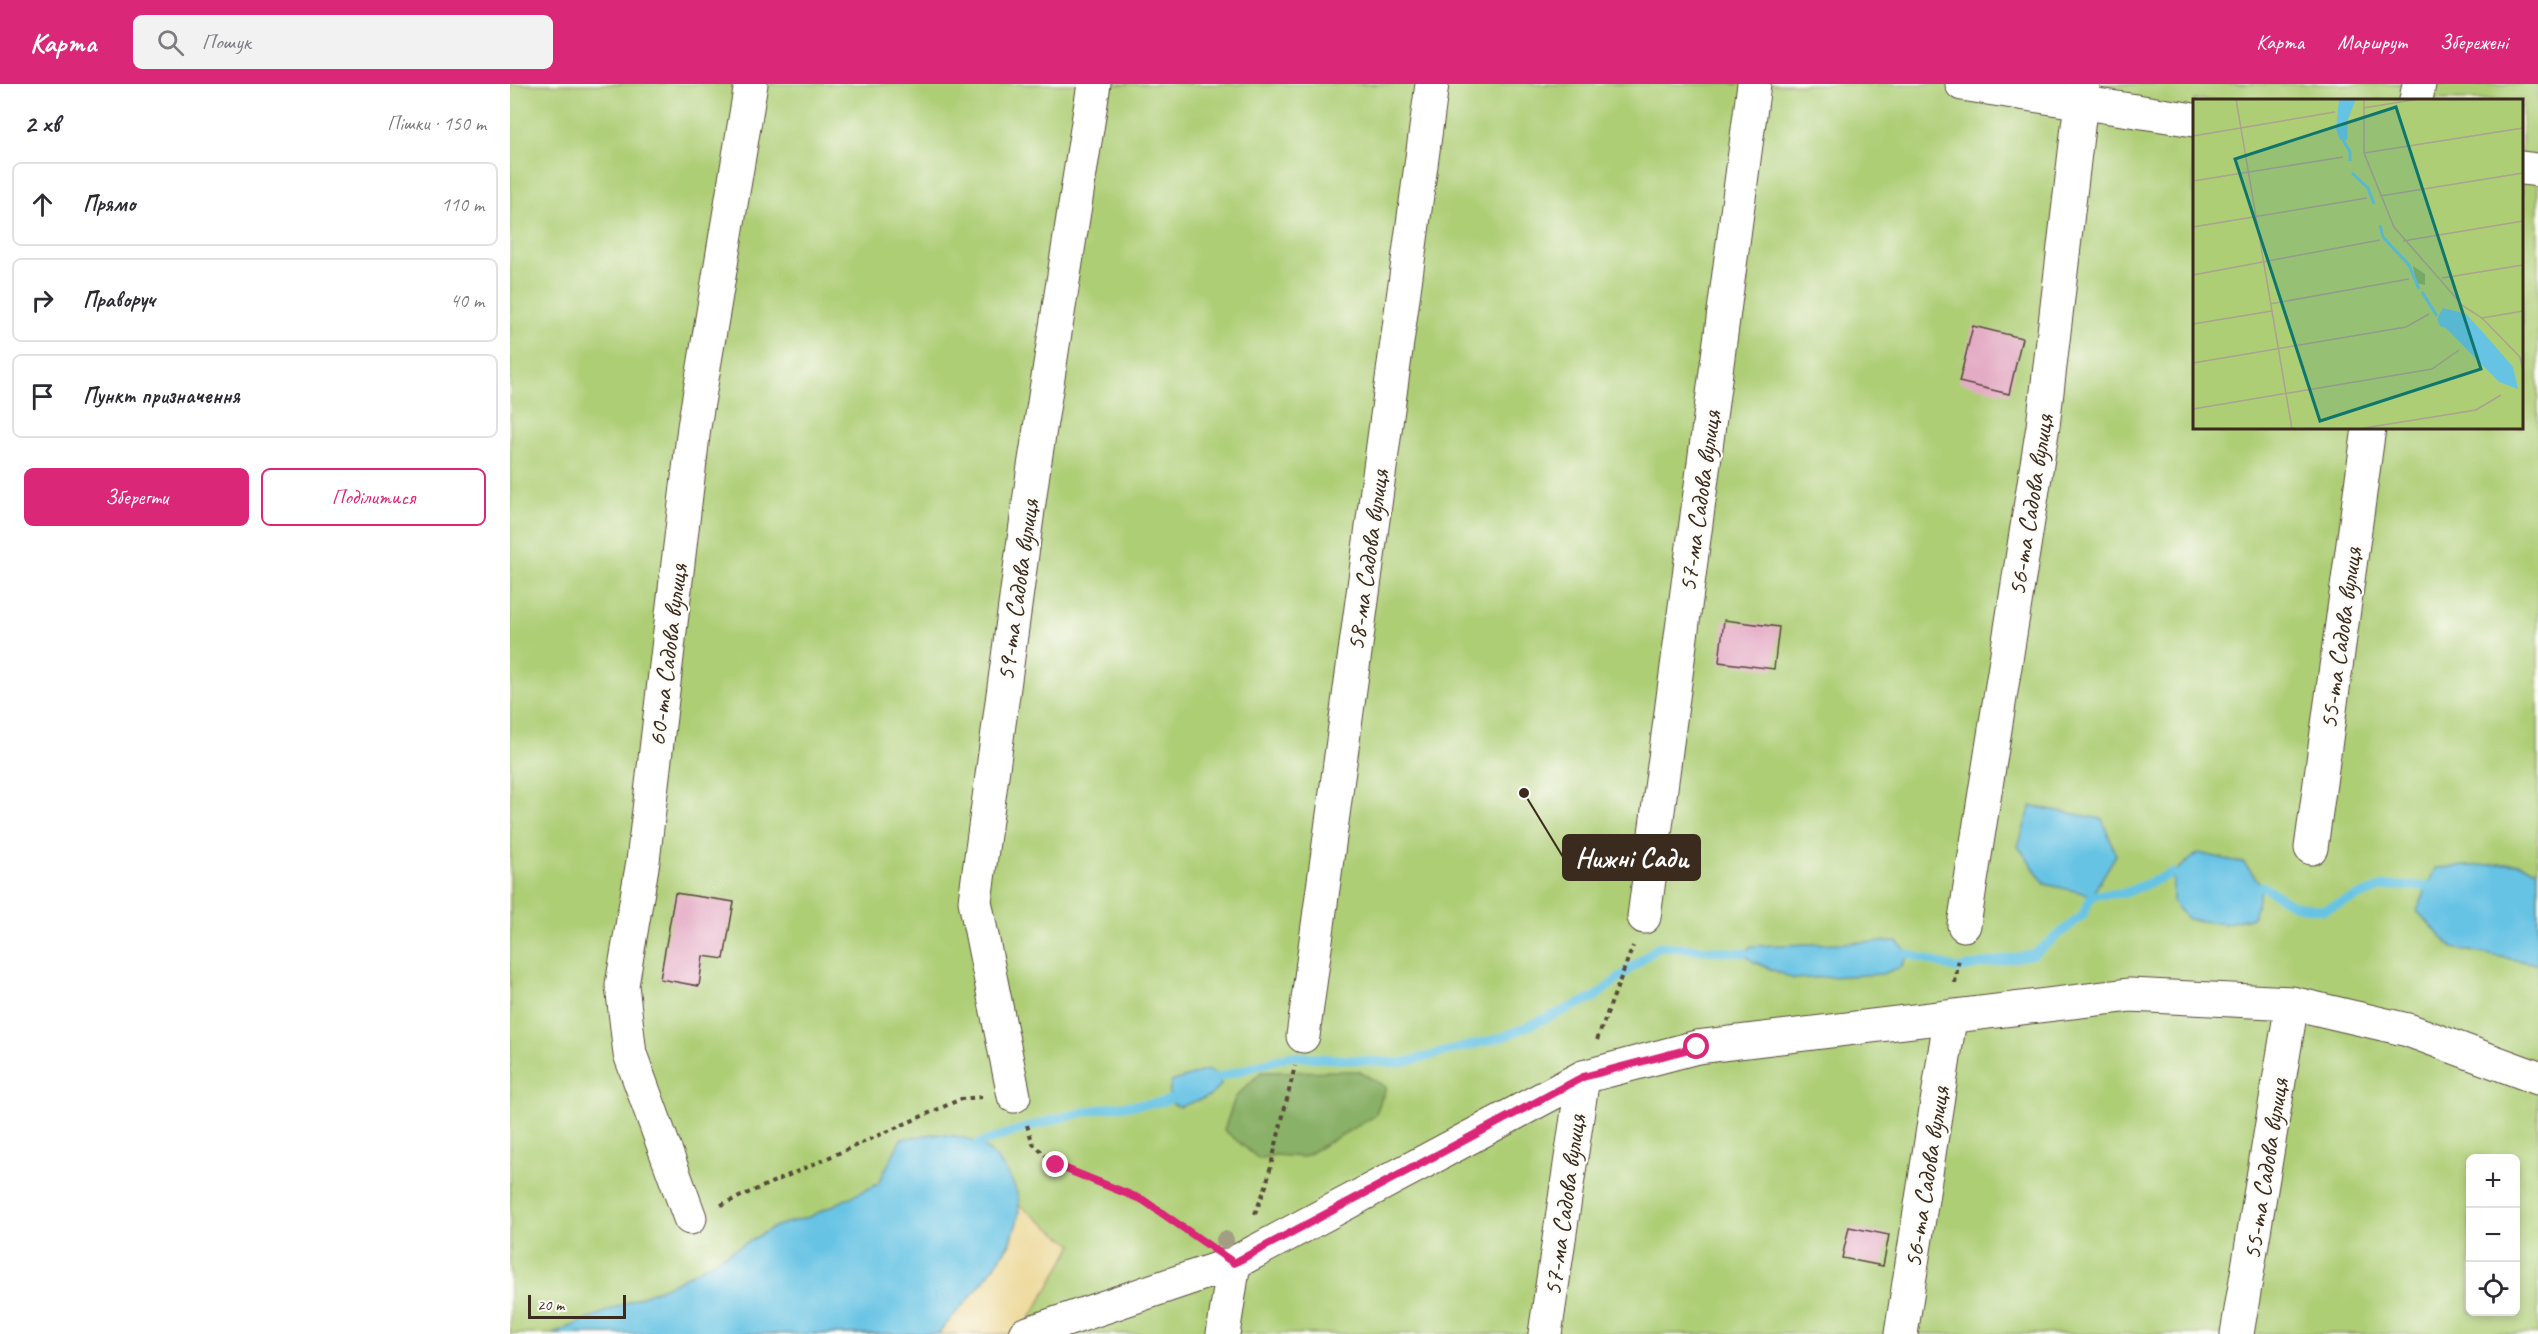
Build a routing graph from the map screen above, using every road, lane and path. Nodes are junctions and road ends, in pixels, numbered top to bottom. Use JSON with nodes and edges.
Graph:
{"nodes":[{"id":1,"x":751,"y":84,"type":"edge"},
{"id":2,"x":1094,"y":84,"type":"edge"},
{"id":3,"x":1432,"y":84,"type":"edge"},
{"id":4,"x":1754,"y":84,"type":"edge"},
{"id":5,"x":1962,"y":84,"type":"edge"},
{"id":6,"x":2419,"y":84,"type":"edge"},
{"id":7,"x":2081,"y":93,"type":"edge"},
{"id":8,"x":2416,"y":99,"type":"edge"},
{"id":9,"x":2193,"y":120,"type":"edge"},
{"id":10,"x":2523,"y":168,"type":"edge"},
{"id":11,"x":2538,"y":170,"type":"edge"},
{"id":12,"x":2369,"y":429,"type":"edge"},
{"id":13,"x":2311,"y":848,"type":"dead end"},
{"id":14,"x":1638,"y":931,"type":"joint"},
{"id":15,"x":1963,"y":935,"type":"joint"},
{"id":16,"x":2292,"y":1003,"type":"junction"},
{"id":17,"x":1952,"y":1005,"type":"junction"},
{"id":18,"x":1609,"y":1009,"type":"dead end"},
{"id":19,"x":1303,"y":1036,"type":"dead end"},
{"id":20,"x":1583,"y":1077,"type":"junction"},
{"id":21,"x":1292,"y":1078,"type":"dead end"},
{"id":22,"x":2538,"y":1078,"type":"edge"},
{"id":23,"x":1019,"y":1106,"type":"junction"},
{"id":24,"x":690,"y":1218,"type":"joint"},
{"id":25,"x":1234,"y":1263,"type":"junction"},
{"id":26,"x":1025,"y":1334,"type":"edge"},
{"id":27,"x":1223,"y":1334,"type":"edge"},
{"id":28,"x":1545,"y":1334,"type":"edge"},
{"id":29,"x":1901,"y":1334,"type":"edge"},
{"id":30,"x":2237,"y":1334,"type":"edge"}],
"edges":[{"from":1,"to":24,"type":"street","name":"60-та Садова вулиця"},
{"from":2,"to":23,"type":"street","name":"59-та Садова вулиця"},
{"from":3,"to":19,"type":"street","name":"58-ма Садова вулиця"},
{"from":4,"to":14,"type":"street","name":"57-ма Садова вулиця"},
{"from":5,"to":7,"type":"street"},
{"from":6,"to":8,"type":"street"},
{"from":7,"to":9,"type":"street"},
{"from":7,"to":15,"type":"street","name":"56-та Садова вулиця"},
{"from":10,"to":11,"type":"street"},
{"from":12,"to":13,"type":"street","name":"55-та Садова вулиця"},
{"from":14,"to":18,"type":"path"},
{"from":15,"to":17,"type":"path"},
{"from":16,"to":17,"type":"street"},
{"from":16,"to":22,"type":"street"},
{"from":16,"to":30,"type":"street","name":"55-та Садова вулиця"},
{"from":17,"to":20,"type":"street"},
{"from":17,"to":29,"type":"street","name":"56-та Садова вулиця"},
{"from":20,"to":25,"type":"street"},
{"from":20,"to":28,"type":"street","name":"57-ма Садова вулиця"},
{"from":21,"to":25,"type":"path"},
{"from":23,"to":24,"type":"path"},
{"from":23,"to":25,"type":"path"},
{"from":25,"to":26,"type":"street"},
{"from":25,"to":27,"type":"street"}]}
